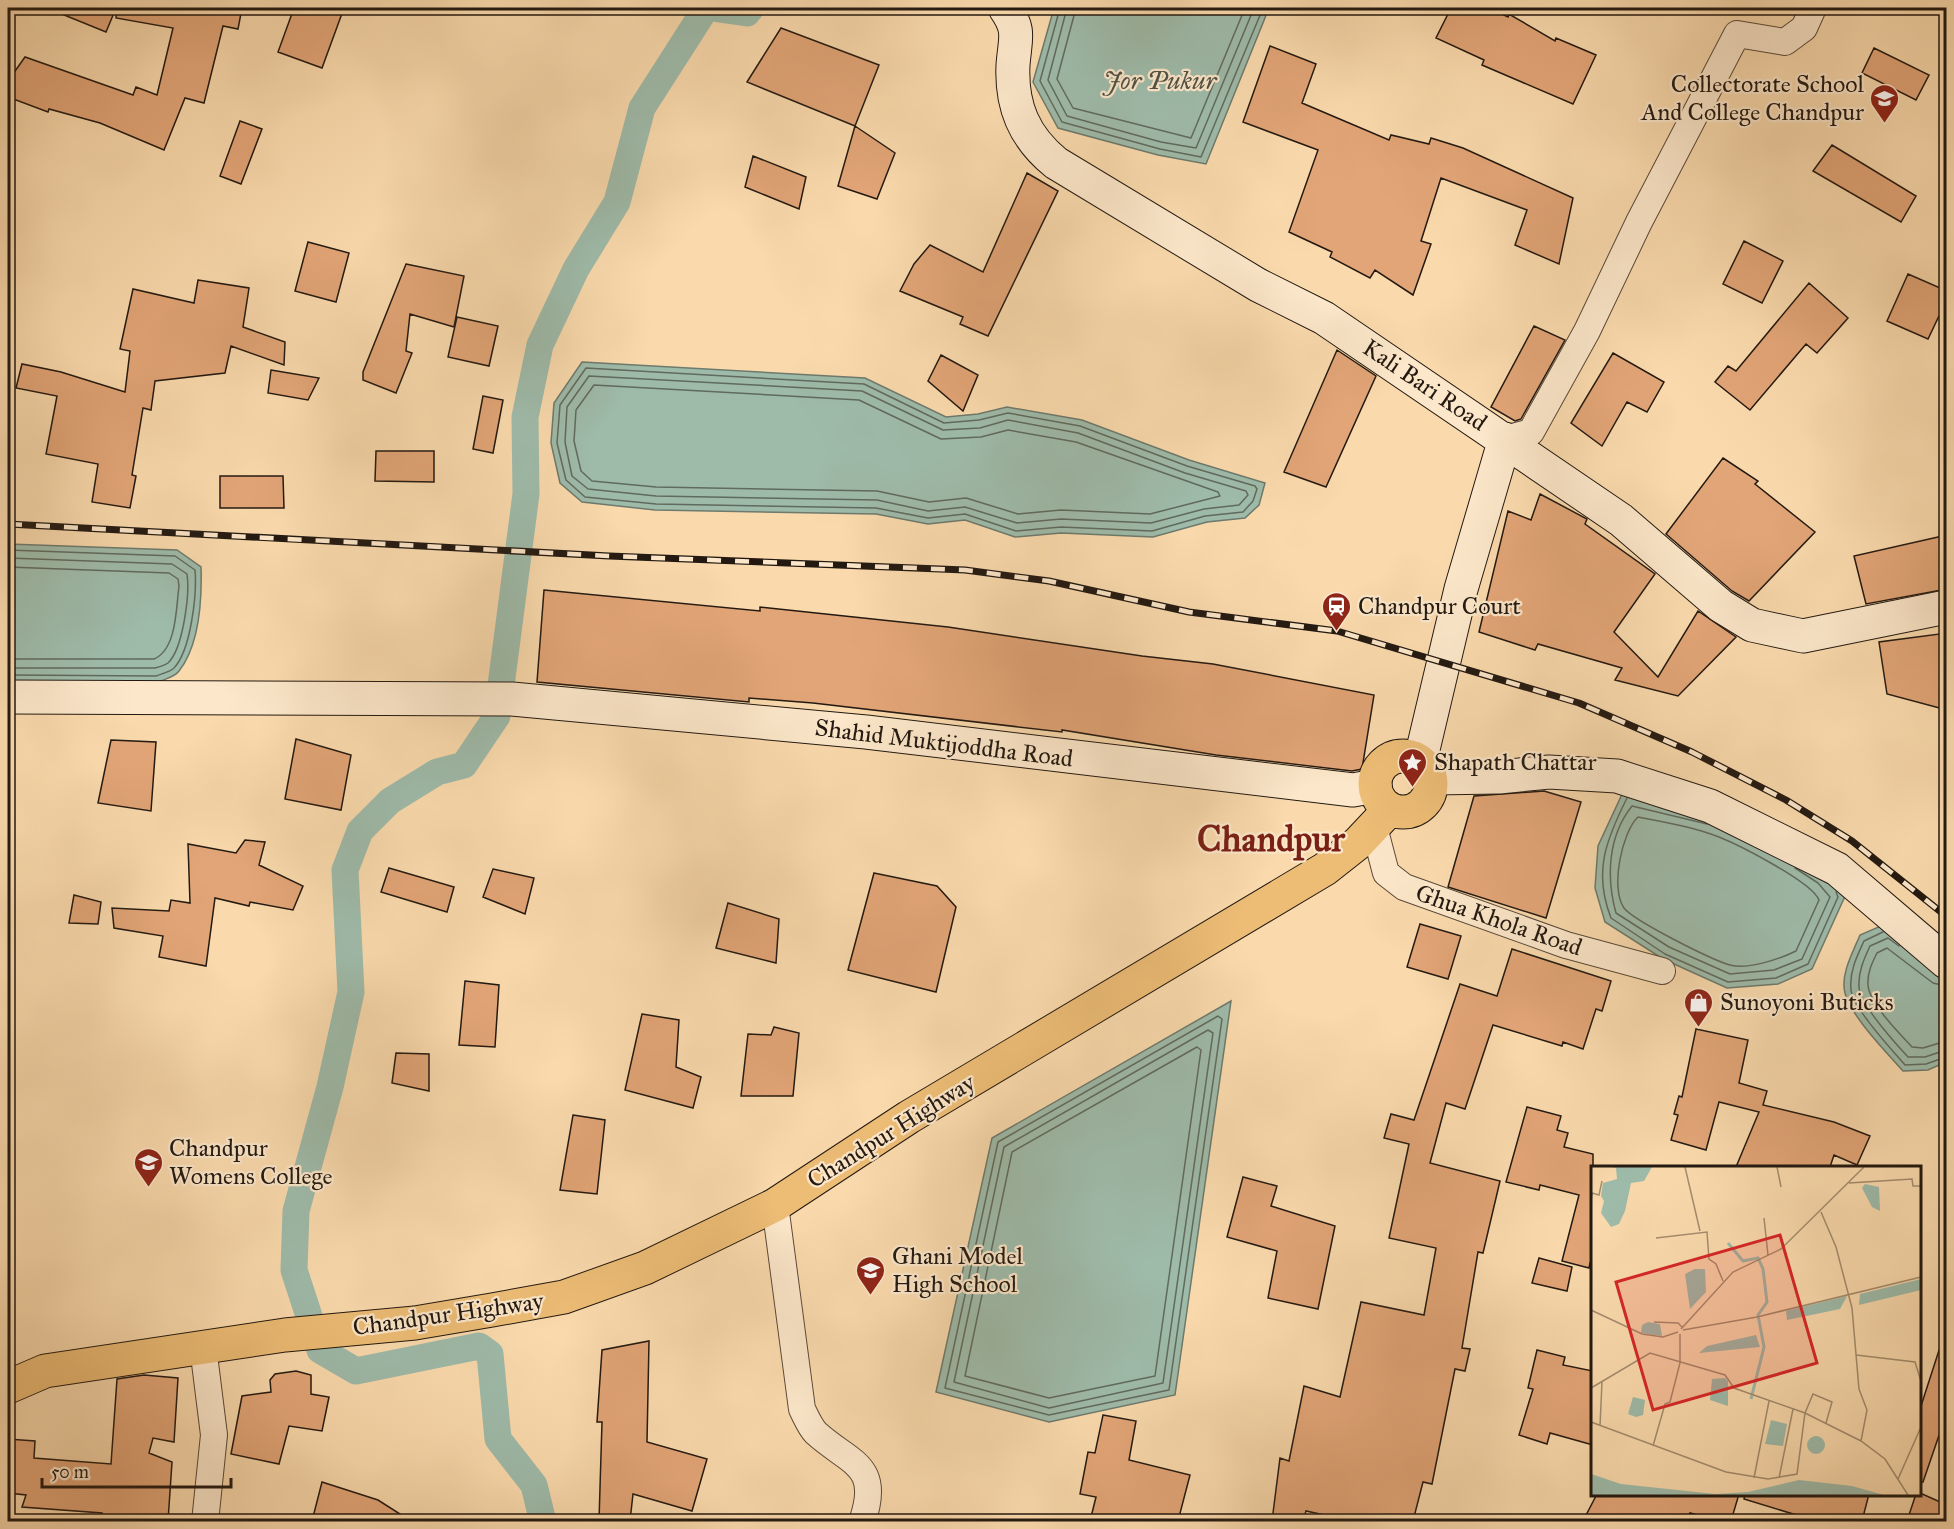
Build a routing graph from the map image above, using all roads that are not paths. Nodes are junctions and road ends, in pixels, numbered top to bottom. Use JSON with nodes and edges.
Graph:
{"nodes":[{"id":1,"x":1005,"y":8,"type":"edge"},
{"id":2,"x":1814,"y":8,"type":"edge"},
{"id":3,"x":1505,"y":439,"type":"junction"},
{"id":4,"x":1947,"y":607,"type":"edge"},
{"id":5,"x":8,"y":697,"type":"edge"},
{"id":6,"x":1426,"y":770,"type":"junction"},
{"id":7,"x":1341,"y":788,"type":"junction"},
{"id":8,"x":1374,"y":816,"type":"junction"},
{"id":9,"x":1947,"y":962,"type":"edge"},
{"id":10,"x":1662,"y":971,"type":"dead end"},
{"id":11,"x":775,"y":1205,"type":"junction"},
{"id":12,"x":203,"y":1347,"type":"junction"},
{"id":13,"x":8,"y":1387,"type":"edge"},
{"id":14,"x":205,"y":1521,"type":"edge"},
{"id":15,"x":862,"y":1521,"type":"edge"}],
"edges":[{"from":1,"to":3,"type":"main road","name":"Kali Bari Road"},
{"from":2,"to":3,"type":"street"},
{"from":3,"to":4,"type":"main road","name":"Kali Bari Road"},
{"from":3,"to":6,"type":"main road"},
{"from":5,"to":7,"type":"main road","name":"Shahid Muktijoddha Road"},
{"from":6,"to":8,"type":"main road"},
{"from":6,"to":8,"type":"main road"},
{"from":6,"to":9,"type":"main road"},
{"from":7,"to":8,"type":"main road","name":"Shahid Muktijoddha Road"},
{"from":7,"to":8,"type":"main road"},
{"from":8,"to":10,"type":"street","name":"Ghua Khola Road"},
{"from":8,"to":11,"type":"main road","name":"Chandpur Highway"},
{"from":11,"to":12,"type":"main road","name":"Chandpur Highway"},
{"from":11,"to":15,"type":"street"},
{"from":12,"to":13,"type":"main road","name":"Chandpur Highway"},
{"from":12,"to":14,"type":"street"}]}
